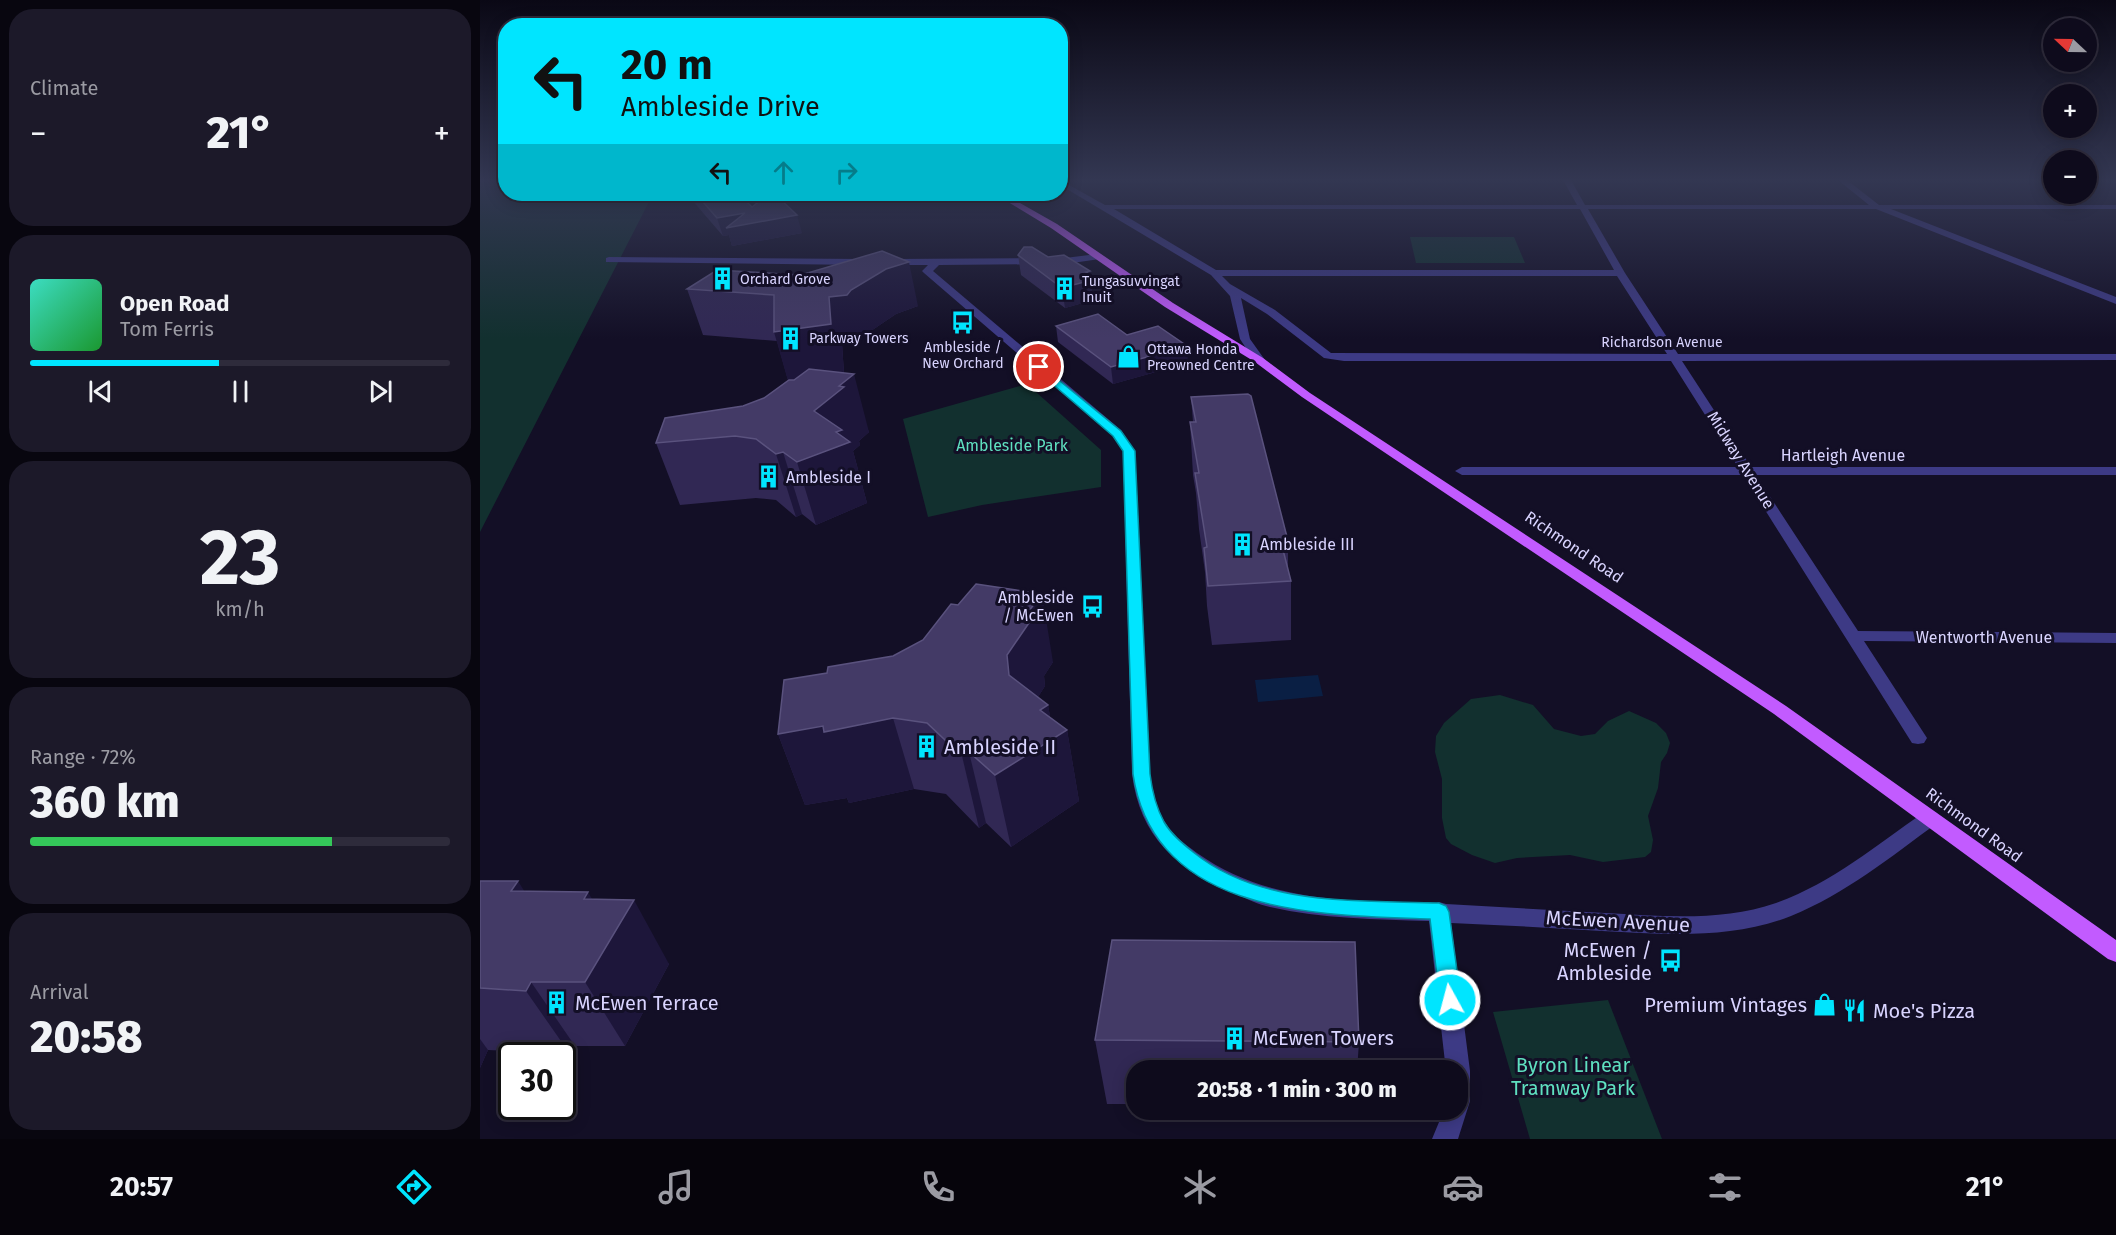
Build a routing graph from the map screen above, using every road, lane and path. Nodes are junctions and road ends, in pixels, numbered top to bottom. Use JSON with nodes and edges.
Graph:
{"nodes":[{"id":1,"x":1064,"y":233,"type":"edge"},
{"id":2,"x":1148,"y":233,"type":"edge"},
{"id":3,"x":1597,"y":233,"type":"edge"},
{"id":4,"x":1943,"y":233,"type":"edge"},
{"id":5,"x":1097,"y":257,"type":"junction"},
{"id":6,"x":609,"y":260,"type":"dead end"},
{"id":7,"x":936,"y":262,"type":"junction"},
{"id":8,"x":1214,"y":273,"type":"junction"},
{"id":9,"x":1620,"y":273,"type":"junction"},
{"id":10,"x":1230,"y":287,"type":"junction"},
{"id":11,"x":2116,"y":301,"type":"edge"},
{"id":12,"x":1675,"y":357,"type":"junction"},
{"id":13,"x":2116,"y":357,"type":"edge"},
{"id":14,"x":1259,"y":360,"type":"junction"},
{"id":15,"x":1462,"y":471,"type":"dead end"},
{"id":16,"x":2116,"y":471,"type":"edge"},
{"id":17,"x":1748,"y":472,"type":"junction"},
{"id":18,"x":1852,"y":636,"type":"junction"},
{"id":19,"x":2116,"y":638,"type":"edge"},
{"id":20,"x":1918,"y":738,"type":"dead end"},
{"id":21,"x":1930,"y":818,"type":"junction"},
{"id":22,"x":1439,"y":912,"type":"junction"},
{"id":23,"x":2116,"y":952,"type":"edge"},
{"id":24,"x":1457,"y":1060,"type":"edge"},
{"id":25,"x":1452,"y":1120,"type":"edge"},
{"id":26,"x":1445,"y":1139,"type":"edge"}],
"edges":[{"from":1,"to":5,"type":"main road","name":"Richmond Road"},
{"from":2,"to":8,"type":"street","name":"Richardson Avenue"},
{"from":3,"to":9,"type":"street","name":"Midway Avenue"},
{"from":4,"to":11,"type":"street"},
{"from":5,"to":7,"type":"street"},
{"from":5,"to":14,"type":"main road","name":"Richmond Road"},
{"from":6,"to":7,"type":"street"},
{"from":7,"to":22,"type":"street","name":"McEwen Avenue"},
{"from":8,"to":9,"type":"street"},
{"from":8,"to":10,"type":"street","name":"Richardson Avenue"},
{"from":9,"to":12,"type":"street","name":"Midway Avenue"},
{"from":10,"to":12,"type":"street","name":"Richardson Avenue"},
{"from":10,"to":14,"type":"street"},
{"from":12,"to":13,"type":"street","name":"Richardson Avenue"},
{"from":12,"to":17,"type":"street","name":"Midway Avenue"},
{"from":14,"to":21,"type":"main road","name":"Richmond Road"},
{"from":15,"to":17,"type":"street","name":"Hartleigh Avenue"},
{"from":16,"to":17,"type":"street","name":"Hartleigh Avenue"},
{"from":17,"to":18,"type":"street","name":"Midway Avenue"},
{"from":18,"to":19,"type":"street","name":"Wentworth Avenue"},
{"from":18,"to":20,"type":"street","name":"Midway Avenue"},
{"from":21,"to":22,"type":"street","name":"McEwen Avenue"},
{"from":21,"to":23,"type":"main road","name":"Richmond Road"},
{"from":22,"to":24,"type":"street"},
{"from":25,"to":26,"type":"street"}]}
